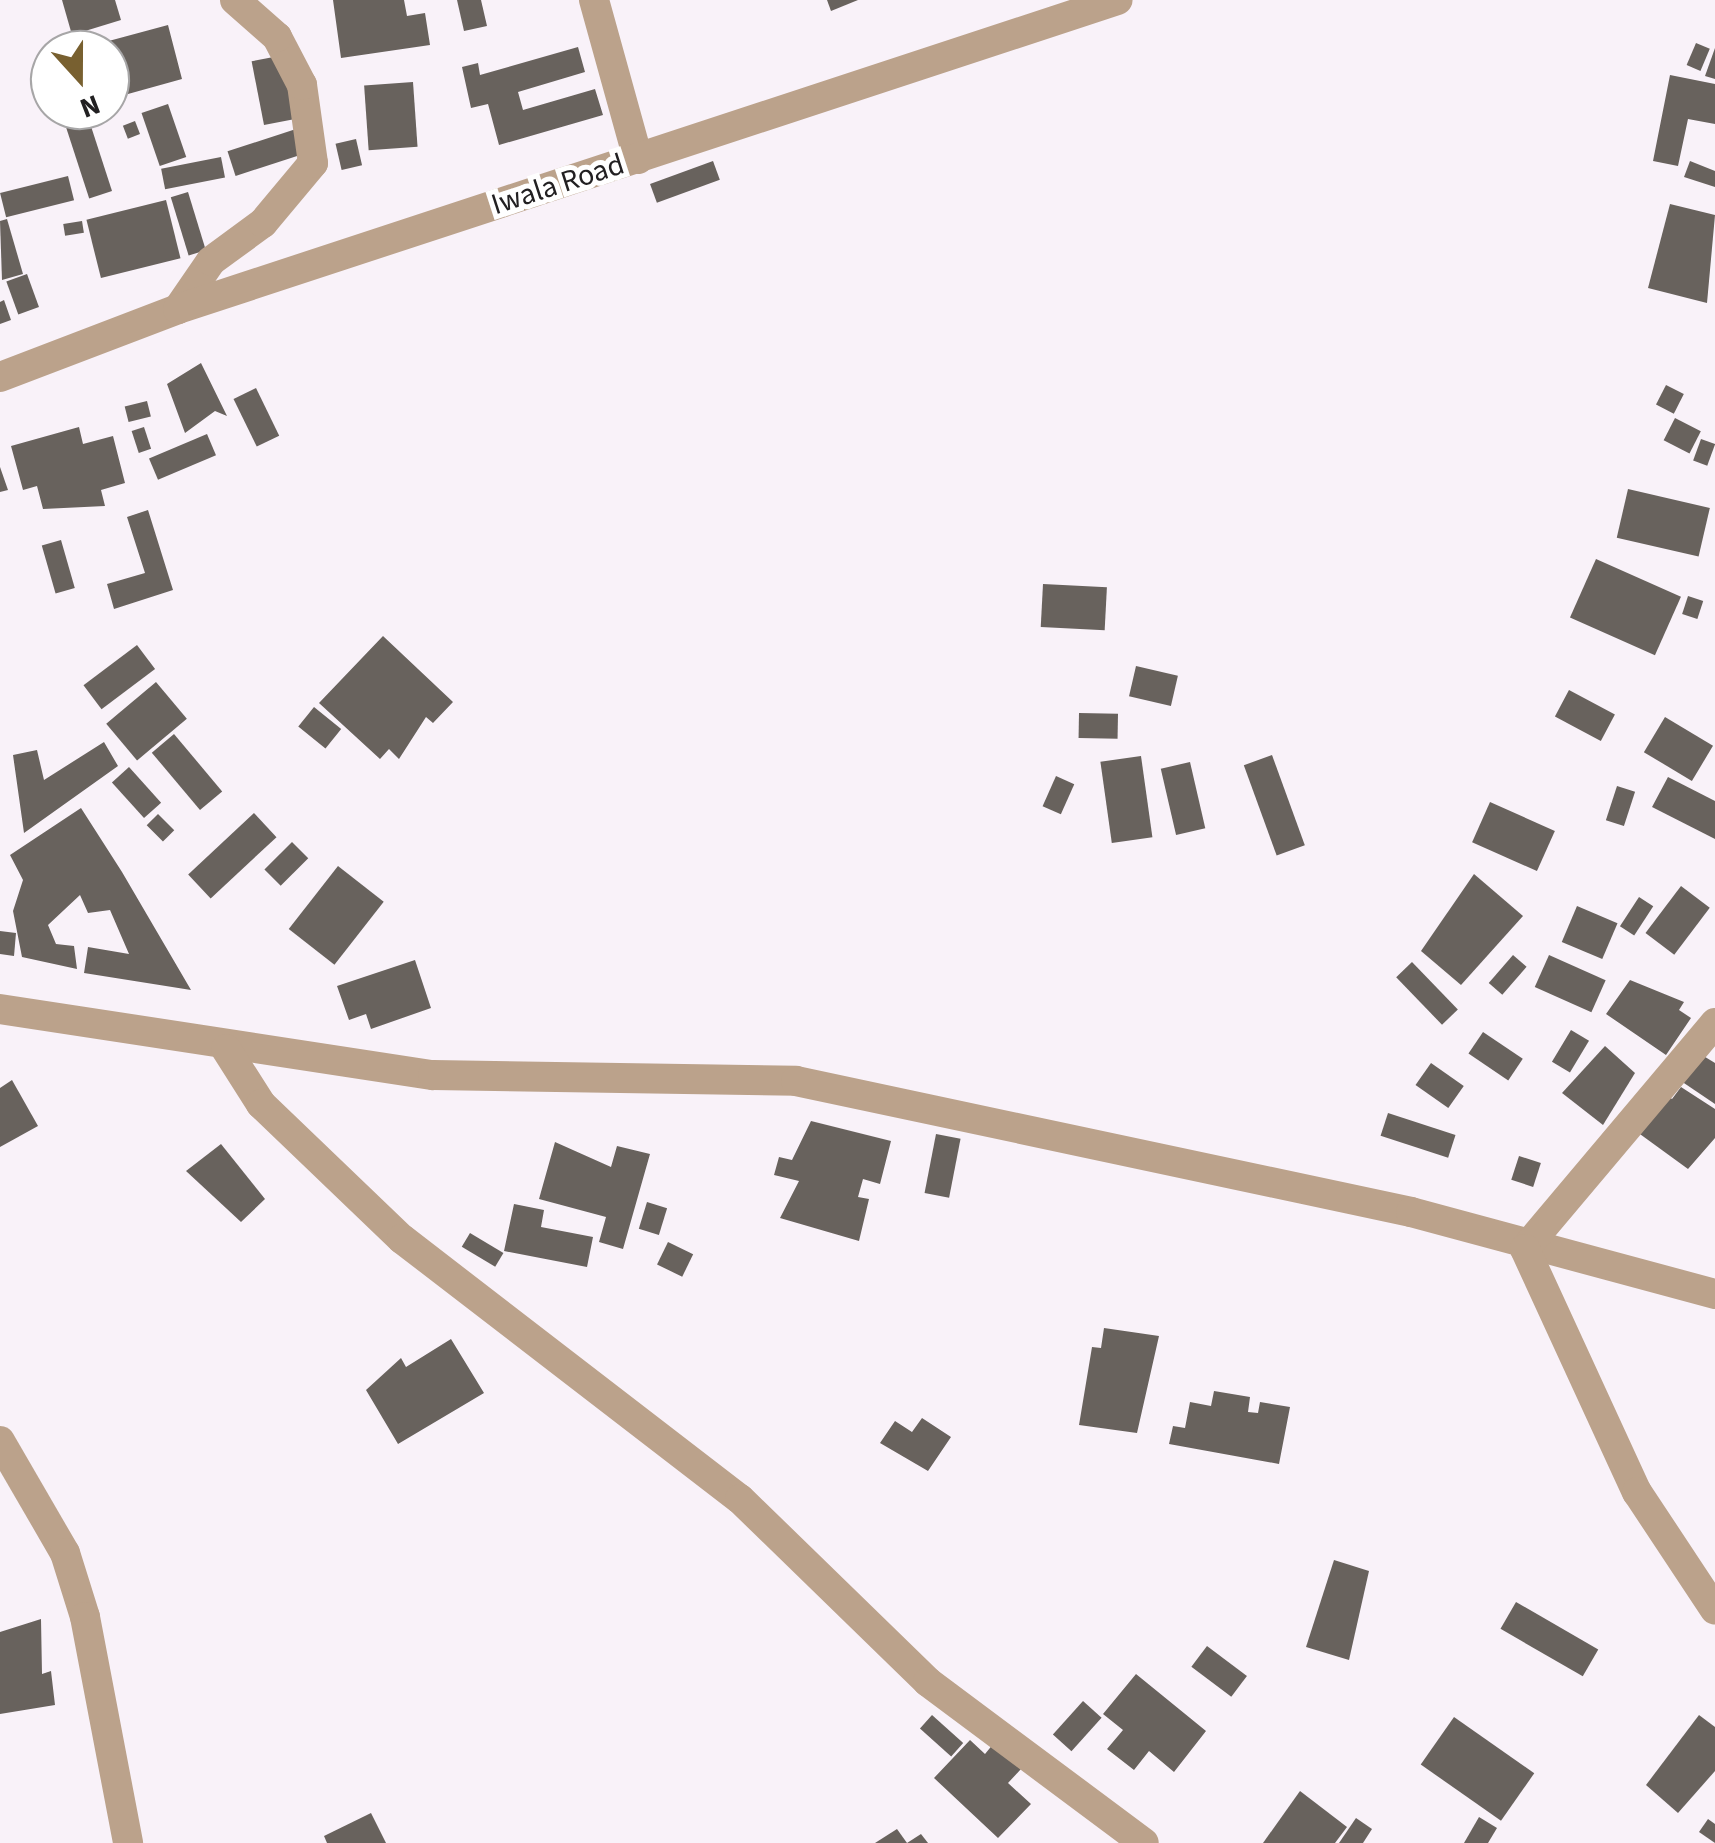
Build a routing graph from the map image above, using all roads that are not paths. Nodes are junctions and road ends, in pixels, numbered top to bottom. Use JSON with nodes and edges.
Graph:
{"nodes":[{"id":1,"x":235,"y":0,"type":"edge"},
{"id":2,"x":594,"y":0,"type":"edge"},
{"id":3,"x":1118,"y":0,"type":"edge"},
{"id":4,"x":638,"y":159,"type":"junction"},
{"id":5,"x":178,"y":309,"type":"junction"},
{"id":6,"x":0,"y":377,"type":"edge"},
{"id":7,"x":0,"y":1009,"type":"edge"},
{"id":8,"x":1715,"y":1023,"type":"edge"},
{"id":9,"x":226,"y":1049,"type":"junction"},
{"id":10,"x":1525,"y":1249,"type":"junction"},
{"id":11,"x":1715,"y":1294,"type":"edge"},
{"id":12,"x":0,"y":1441,"type":"edge"},
{"id":13,"x":1715,"y":1610,"type":"edge"},
{"id":14,"x":128,"y":1843,"type":"edge"},
{"id":15,"x":1144,"y":1843,"type":"edge"}],
"edges":[{"from":1,"to":5,"type":"street"},
{"from":2,"to":4,"type":"street"},
{"from":3,"to":4,"type":"street","name":"Iwala Road"},
{"from":4,"to":5,"type":"street","name":"Iwala Road"},
{"from":5,"to":6,"type":"street","name":"Iwala Road"},
{"from":7,"to":9,"type":"street"},
{"from":8,"to":10,"type":"street"},
{"from":9,"to":10,"type":"street"},
{"from":9,"to":15,"type":"street"},
{"from":10,"to":11,"type":"street"},
{"from":10,"to":13,"type":"street"},
{"from":12,"to":14,"type":"street"}]}
